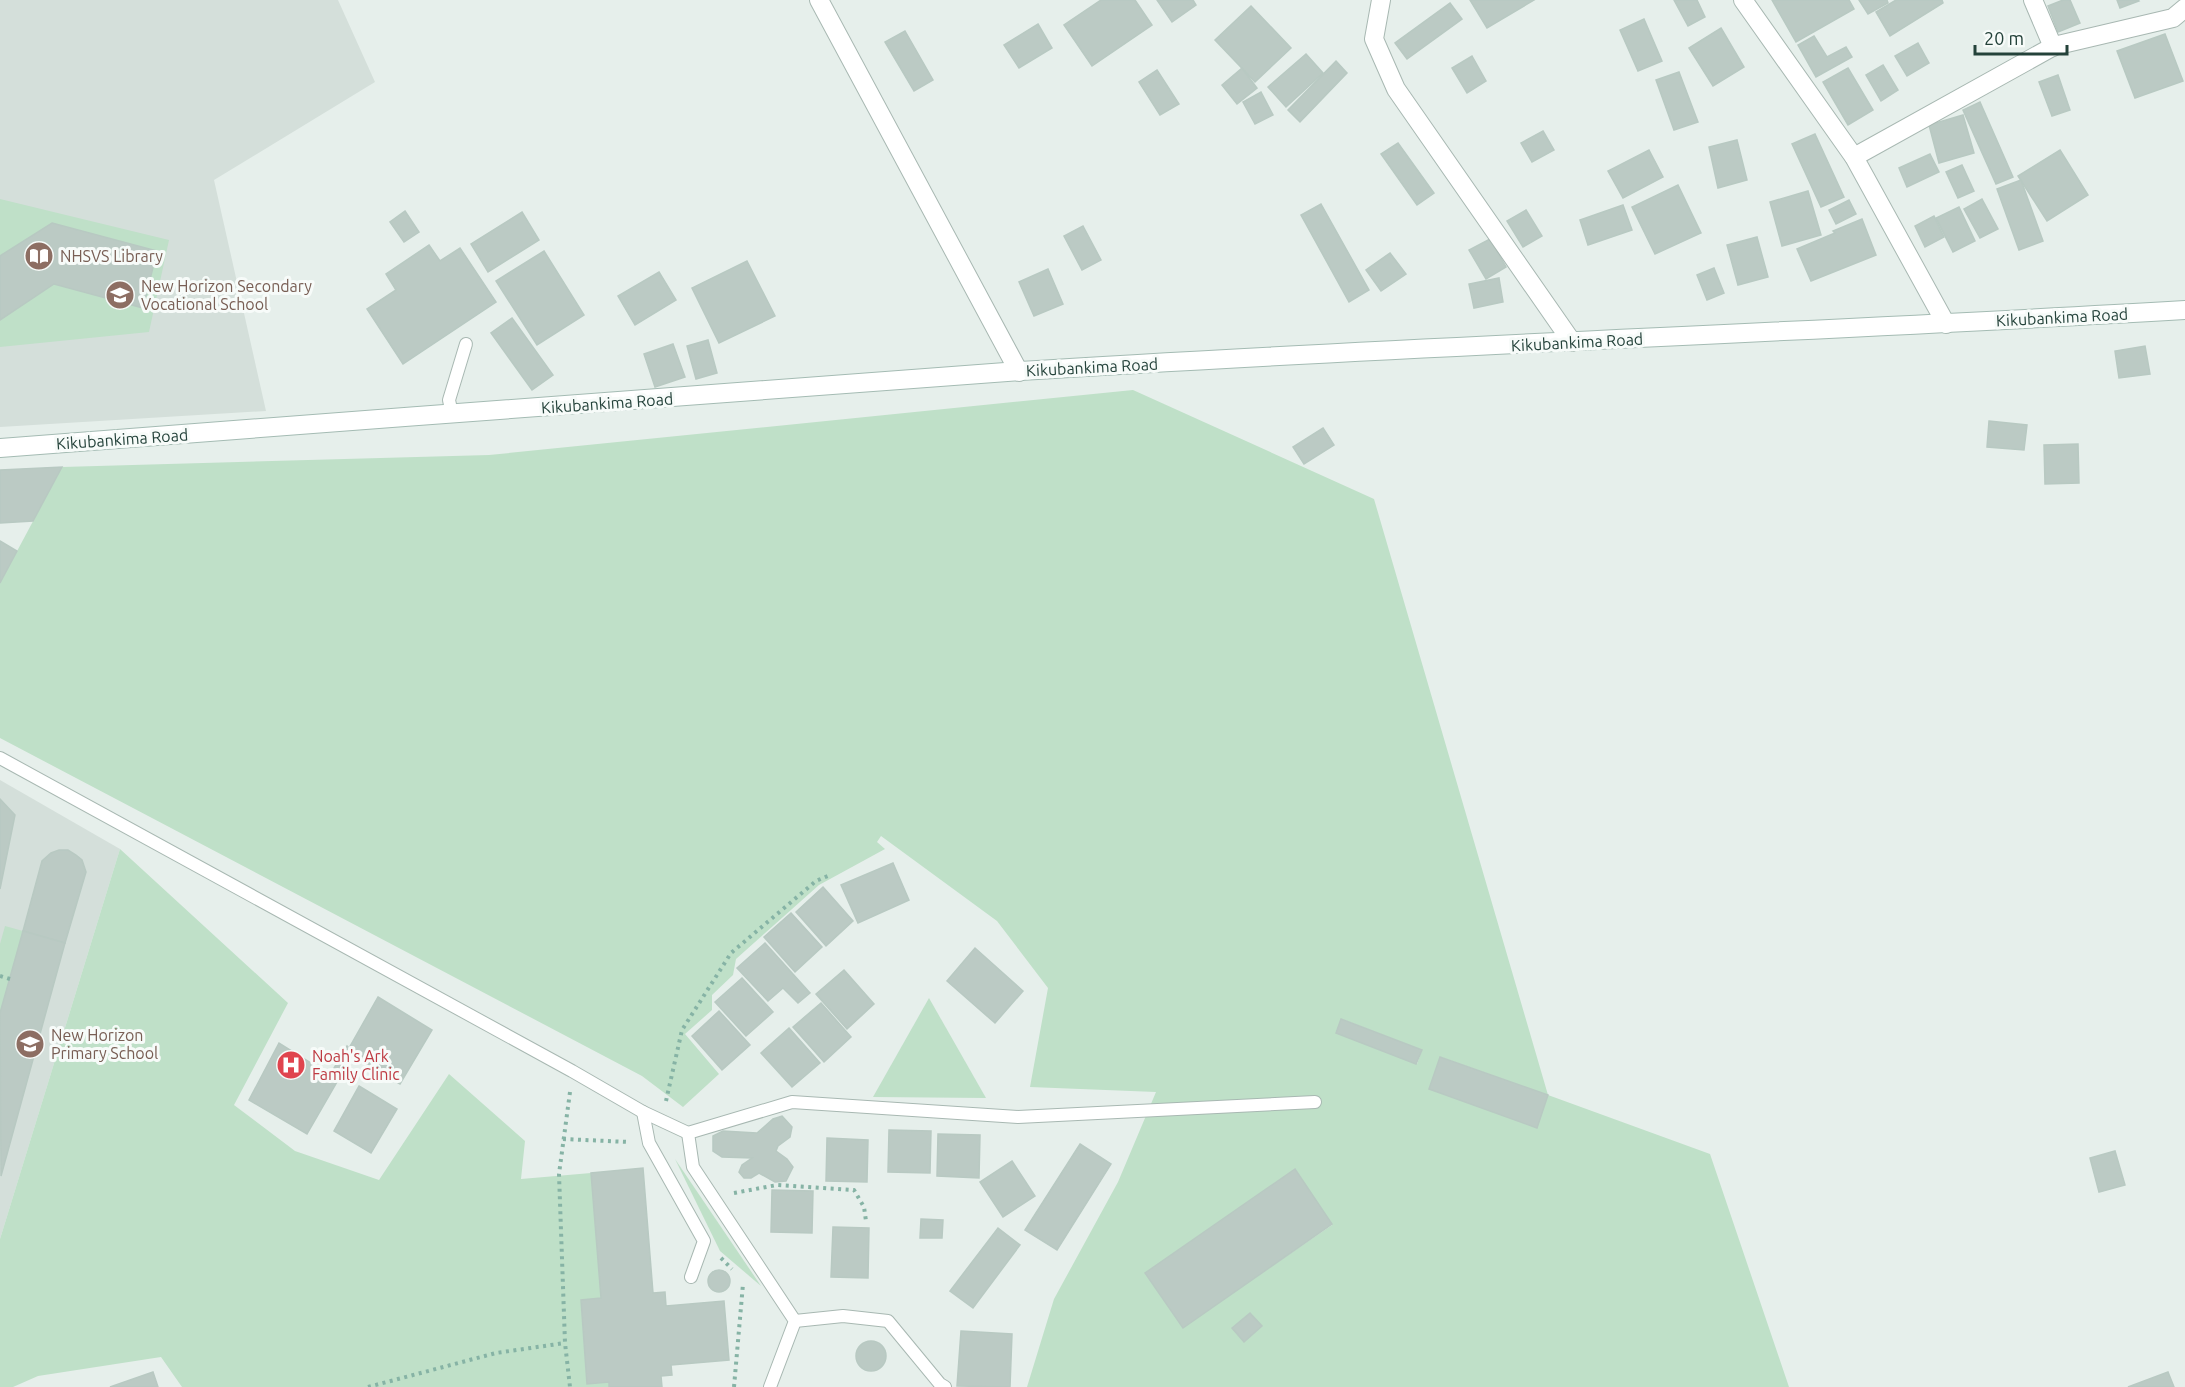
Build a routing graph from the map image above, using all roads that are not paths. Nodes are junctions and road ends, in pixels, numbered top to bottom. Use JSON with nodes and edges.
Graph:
{"nodes":[{"id":1,"x":819,"y":0,"type":"edge"},
{"id":2,"x":1381,"y":0,"type":"edge"},
{"id":3,"x":1743,"y":0,"type":"edge"},
{"id":4,"x":2033,"y":0,"type":"edge"},
{"id":5,"x":2185,"y":9,"type":"edge"},
{"id":6,"x":2053,"y":47,"type":"junction"},
{"id":7,"x":1854,"y":157,"type":"junction"},
{"id":8,"x":2185,"y":310,"type":"edge"},
{"id":9,"x":1946,"y":324,"type":"junction"},
{"id":10,"x":1572,"y":342,"type":"junction"},
{"id":11,"x":466,"y":344,"type":"dead end"},
{"id":12,"x":1019,"y":372,"type":"junction"},
{"id":13,"x":452,"y":414,"type":"junction"},
{"id":14,"x":0,"y":448,"type":"edge"},
{"id":15,"x":0,"y":758,"type":"edge"},
{"id":16,"x":1315,"y":1102,"type":"dead end"},
{"id":17,"x":643,"y":1112,"type":"junction"},
{"id":18,"x":688,"y":1133,"type":"junction"},
{"id":19,"x":691,"y":1277,"type":"dead end"},
{"id":20,"x":795,"y":1321,"type":"junction"},
{"id":21,"x":770,"y":1387,"type":"edge"},
{"id":22,"x":945,"y":1387,"type":"edge"}],
"edges":[{"from":1,"to":12,"type":"street"},
{"from":2,"to":10,"type":"street"},
{"from":3,"to":7,"type":"street"},
{"from":4,"to":6,"type":"street"},
{"from":5,"to":6,"type":"street"},
{"from":6,"to":7,"type":"street"},
{"from":7,"to":9,"type":"street"},
{"from":8,"to":9,"type":"street","name":"Kikubankima Road"},
{"from":9,"to":10,"type":"street","name":"Kikubankima Road"},
{"from":10,"to":12,"type":"street","name":"Kikubankima Road"},
{"from":11,"to":13,"type":"lane"},
{"from":12,"to":13,"type":"street","name":"Kikubankima Road"},
{"from":13,"to":14,"type":"street","name":"Kikubankima Road"},
{"from":15,"to":17,"type":"lane"},
{"from":16,"to":18,"type":"lane"},
{"from":17,"to":18,"type":"lane"},
{"from":17,"to":19,"type":"lane"},
{"from":18,"to":20,"type":"lane"},
{"from":20,"to":21,"type":"lane"},
{"from":20,"to":22,"type":"lane"}]}
